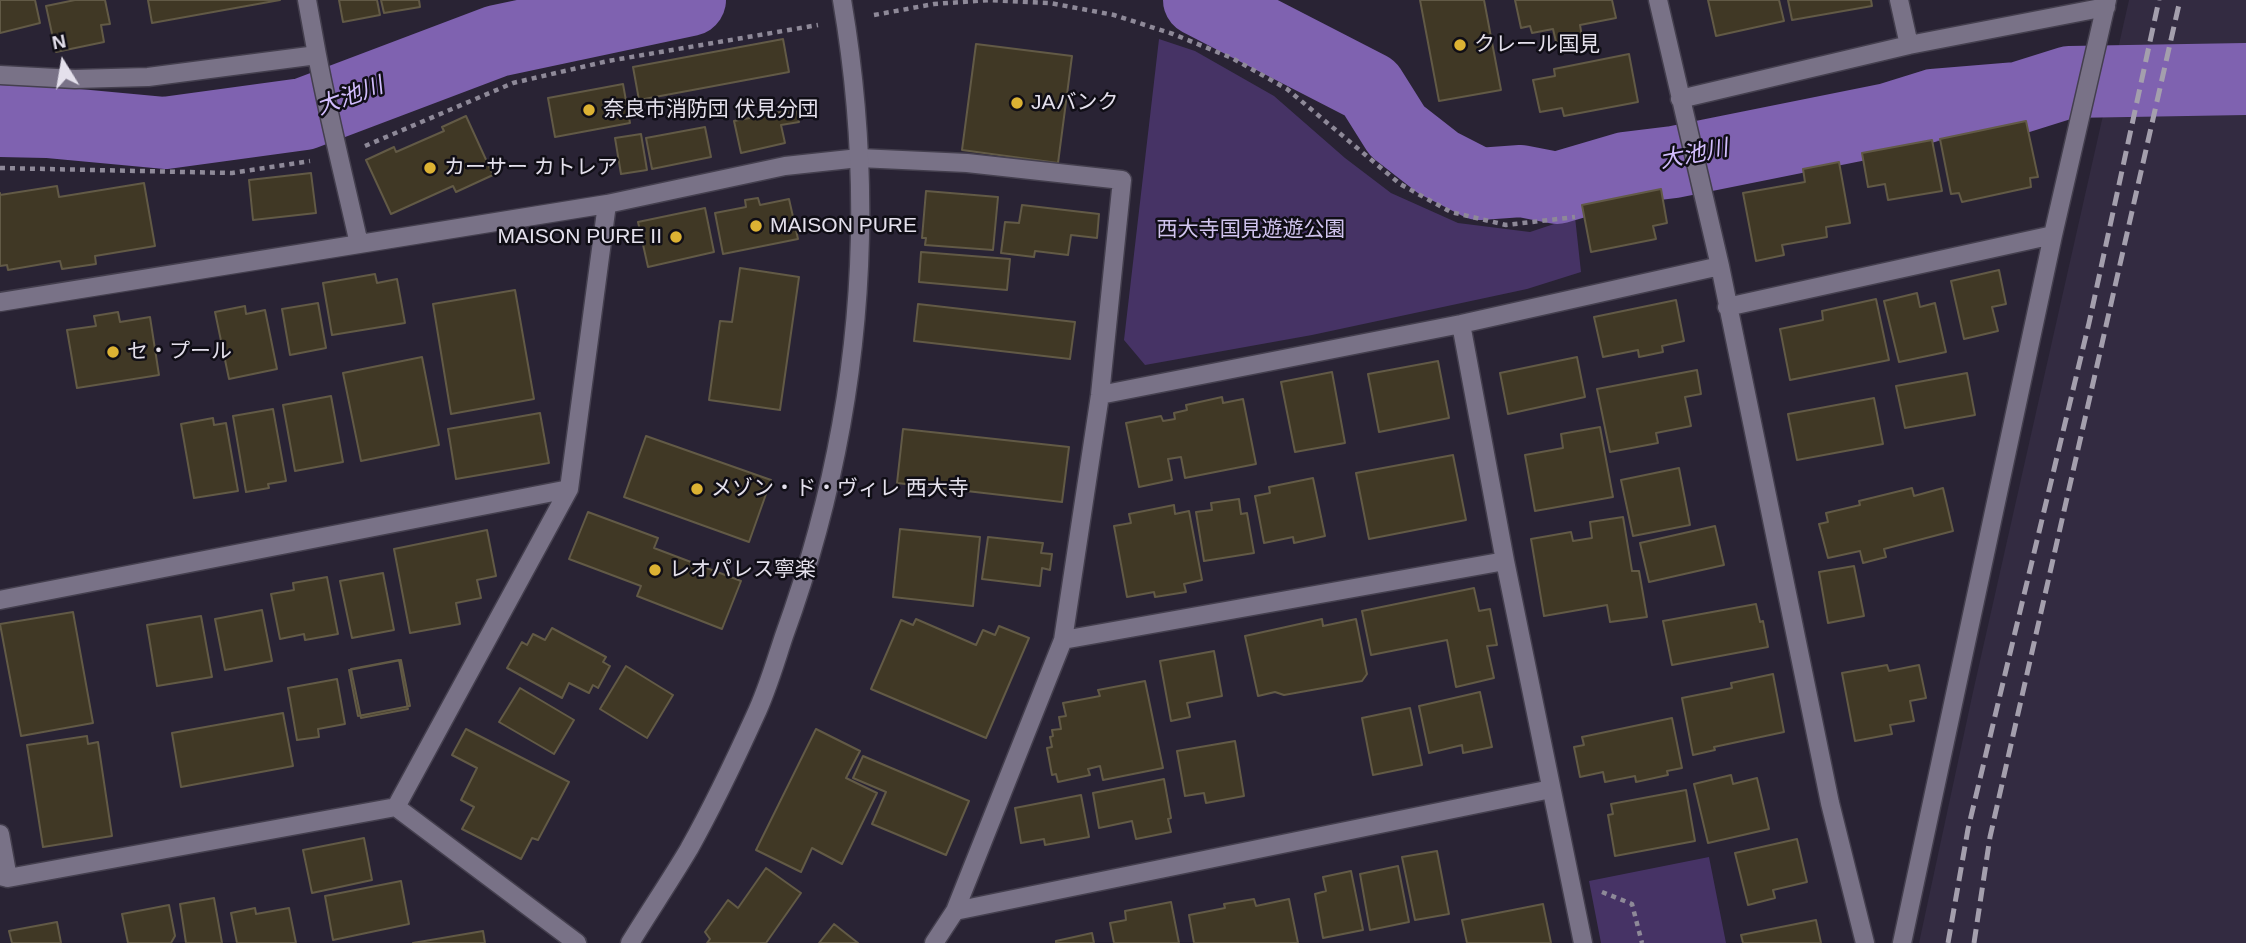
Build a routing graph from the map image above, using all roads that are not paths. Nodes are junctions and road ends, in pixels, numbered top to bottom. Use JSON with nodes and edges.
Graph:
{"nodes":[{"id":1,"x":307,"y":0,"type":"edge"},
{"id":2,"x":1658,"y":0,"type":"edge"},
{"id":3,"x":1899,"y":0,"type":"edge"},
{"id":4,"x":2107,"y":4,"type":"edge"},
{"id":5,"x":843,"y":8,"type":"edge"},
{"id":6,"x":1909,"y":45,"type":"junction"},
{"id":7,"x":317,"y":55,"type":"junction"},
{"id":8,"x":0,"y":75,"type":"edge"},
{"id":9,"x":1682,"y":106,"type":"junction"},
{"id":10,"x":859,"y":158,"type":"junction"},
{"id":11,"x":607,"y":204,"type":"junction"},
{"id":12,"x":2053,"y":235,"type":"junction"},
{"id":13,"x":359,"y":244,"type":"junction"},
{"id":14,"x":1720,"y":267,"type":"junction"},
{"id":15,"x":0,"y":302,"type":"edge"},
{"id":16,"x":1727,"y":307,"type":"junction"},
{"id":17,"x":1461,"y":324,"type":"junction"},
{"id":18,"x":1100,"y":395,"type":"junction"},
{"id":19,"x":569,"y":489,"type":"junction"},
{"id":20,"x":1506,"y":561,"type":"junction"},
{"id":21,"x":0,"y":600,"type":"edge"},
{"id":22,"x":1063,"y":640,"type":"junction"},
{"id":23,"x":1551,"y":789,"type":"junction"},
{"id":24,"x":396,"y":807,"type":"junction"},
{"id":25,"x":0,"y":834,"type":"edge"},
{"id":26,"x":4,"y":877,"type":"edge"},
{"id":27,"x":955,"y":911,"type":"junction"},
{"id":28,"x":577,"y":943,"type":"edge"},
{"id":29,"x":630,"y":943,"type":"edge"},
{"id":30,"x":934,"y":943,"type":"edge"},
{"id":31,"x":1583,"y":943,"type":"edge"},
{"id":32,"x":1865,"y":943,"type":"edge"},
{"id":33,"x":1902,"y":943,"type":"edge"}],
"edges":[{"from":1,"to":7,"type":"street"},
{"from":2,"to":9,"type":"street"},
{"from":3,"to":6,"type":"street"},
{"from":4,"to":6,"type":"street"},
{"from":4,"to":12,"type":"street"},
{"from":5,"to":10,"type":"street"},
{"from":6,"to":9,"type":"street"},
{"from":7,"to":8,"type":"street"},
{"from":7,"to":13,"type":"street"},
{"from":9,"to":14,"type":"street"},
{"from":10,"to":11,"type":"street"},
{"from":10,"to":18,"type":"street"},
{"from":10,"to":29,"type":"street"},
{"from":11,"to":13,"type":"street"},
{"from":11,"to":19,"type":"street"},
{"from":12,"to":16,"type":"street"},
{"from":12,"to":33,"type":"street"},
{"from":13,"to":15,"type":"street"},
{"from":14,"to":16,"type":"street"},
{"from":14,"to":17,"type":"street"},
{"from":16,"to":32,"type":"street"},
{"from":17,"to":18,"type":"street"},
{"from":17,"to":20,"type":"street"},
{"from":18,"to":22,"type":"street"},
{"from":19,"to":21,"type":"street"},
{"from":19,"to":24,"type":"street"},
{"from":20,"to":22,"type":"street"},
{"from":20,"to":23,"type":"street"},
{"from":22,"to":27,"type":"street"},
{"from":23,"to":27,"type":"street"},
{"from":23,"to":31,"type":"street"},
{"from":24,"to":26,"type":"street"},
{"from":24,"to":28,"type":"street"},
{"from":25,"to":26,"type":"street"},
{"from":27,"to":30,"type":"street"}]}
